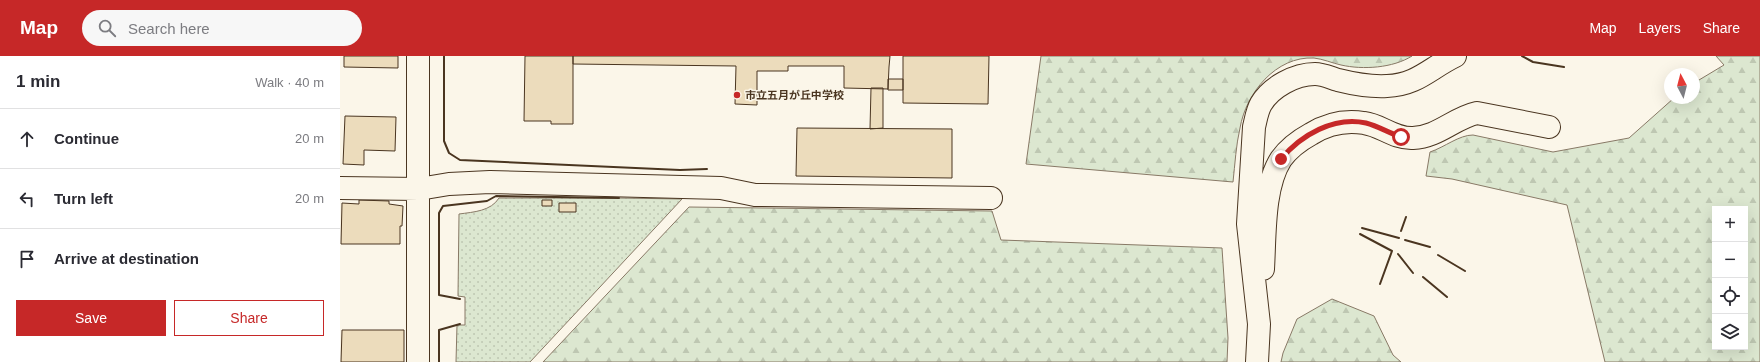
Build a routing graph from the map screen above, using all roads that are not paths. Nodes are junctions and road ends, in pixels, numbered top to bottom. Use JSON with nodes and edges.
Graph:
{"nodes":[{"id":1,"x":418,"y":56,"type":"edge"},
{"id":2,"x":1455,"y":56,"type":"edge"},
{"id":3,"x":1549,"y":127,"type":"dead end"},
{"id":4,"x":340,"y":188,"type":"edge"},
{"id":5,"x":419,"y":189,"type":"junction"},
{"id":6,"x":992,"y":198,"type":"dead end"},
{"id":7,"x":1259,"y":324,"type":"junction"},
{"id":8,"x":418,"y":362,"type":"edge"},
{"id":9,"x":1257,"y":362,"type":"edge"}],
"edges":[{"from":1,"to":5,"type":"street"},
{"from":2,"to":7,"type":"street"},
{"from":3,"to":7,"type":"street"},
{"from":4,"to":5,"type":"street"},
{"from":5,"to":6,"type":"street"},
{"from":5,"to":8,"type":"street"},
{"from":7,"to":9,"type":"street"}]}
